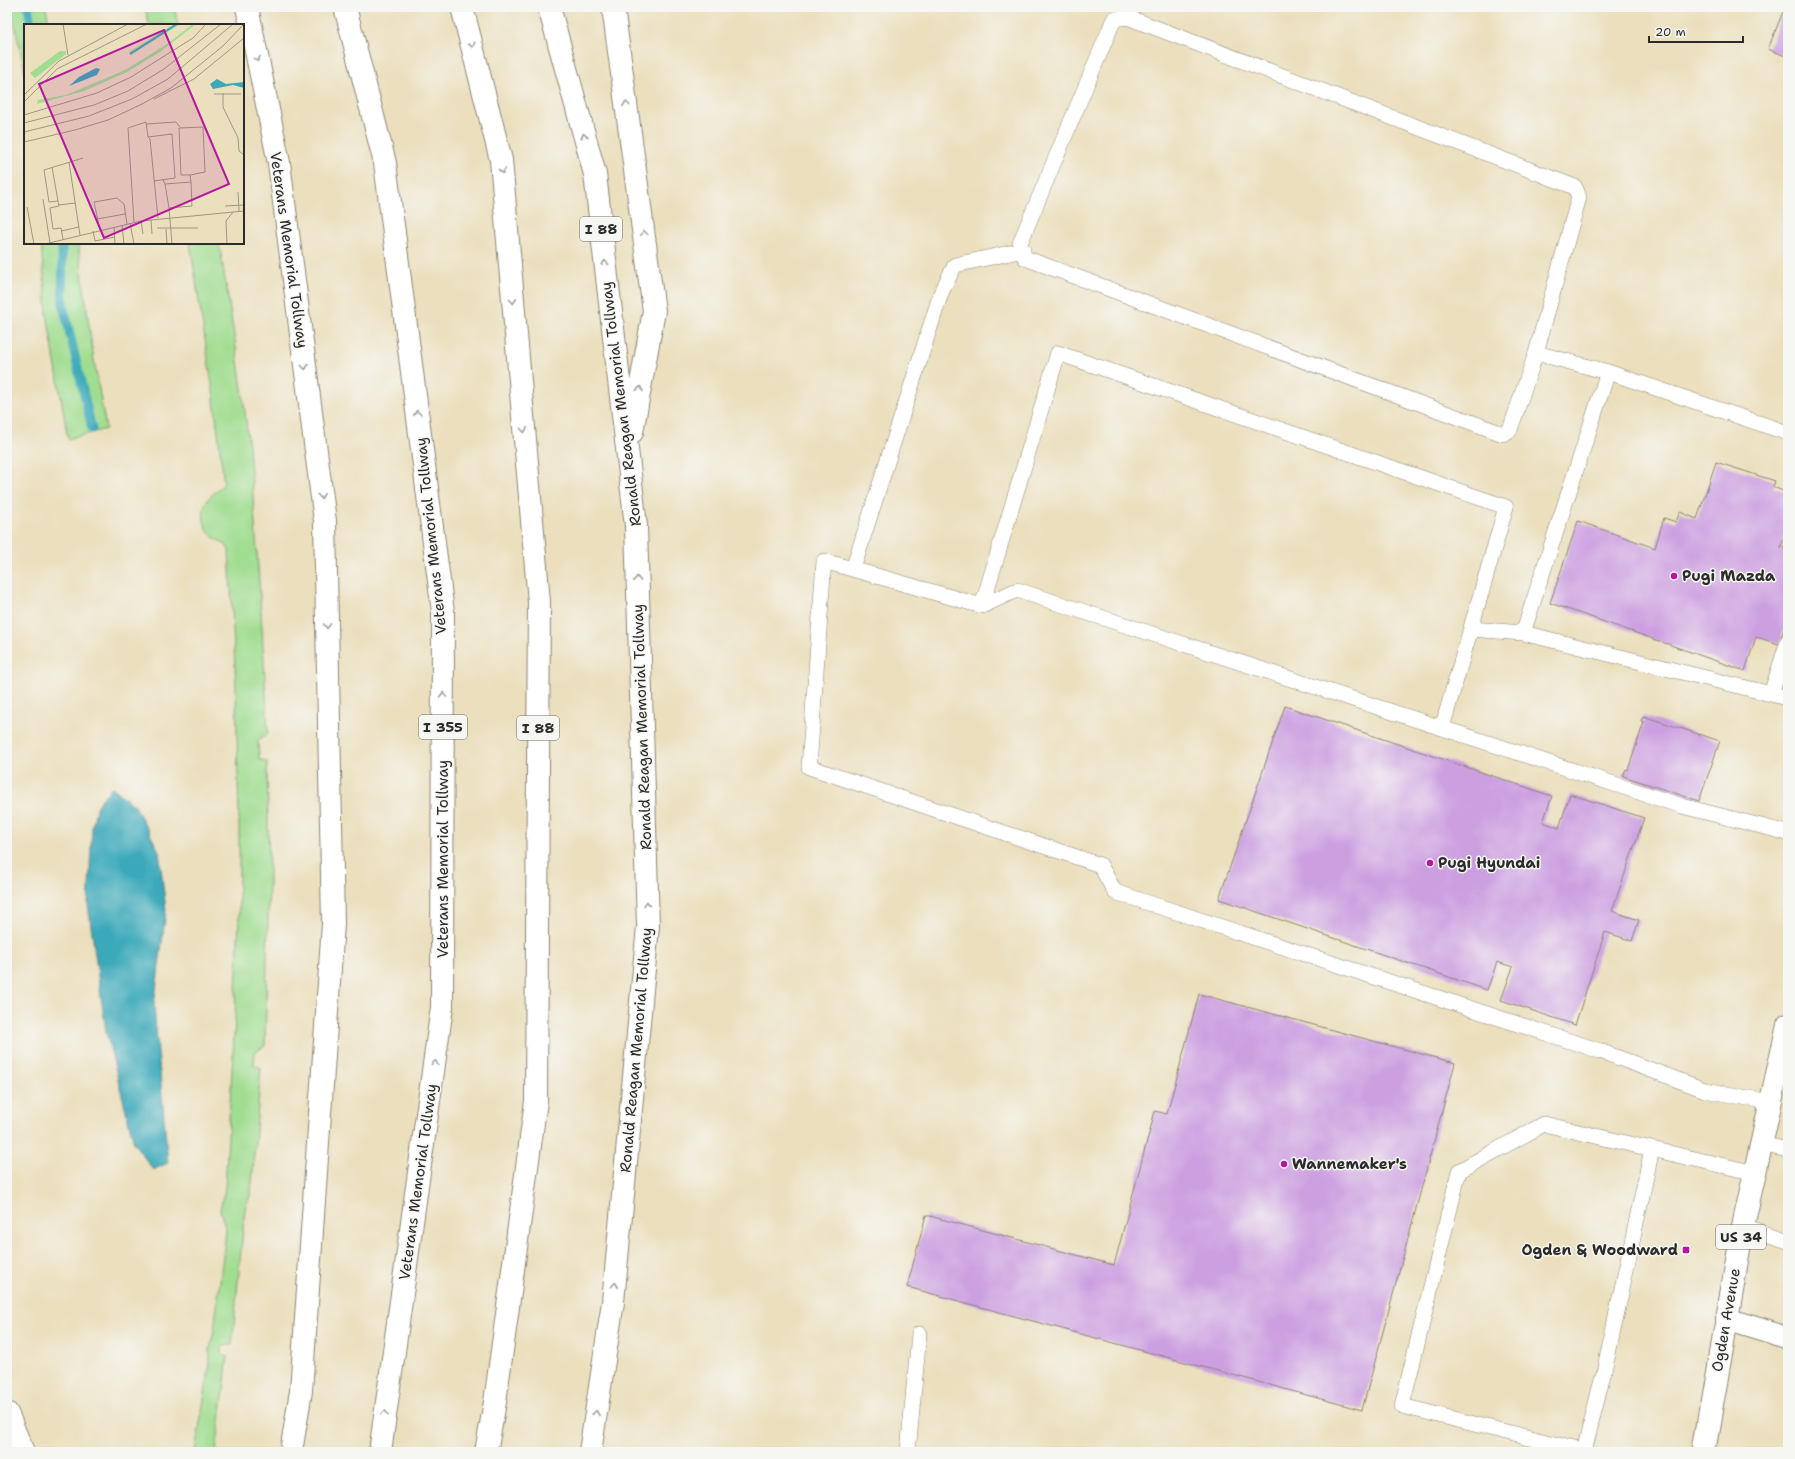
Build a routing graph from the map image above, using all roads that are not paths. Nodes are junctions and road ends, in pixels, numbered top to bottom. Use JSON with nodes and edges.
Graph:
{"nodes":[{"id":1,"x":247,"y":7,"type":"edge"},
{"id":2,"x":345,"y":7,"type":"edge"},
{"id":3,"x":462,"y":7,"type":"edge"},
{"id":4,"x":549,"y":7,"type":"edge"},
{"id":5,"x":613,"y":7,"type":"edge"},
{"id":6,"x":1023,"y":250,"type":"junction"},
{"id":7,"x":1536,"y":353,"type":"junction"},
{"id":8,"x":1608,"y":372,"type":"junction"},
{"id":9,"x":1788,"y":433,"type":"edge"},
{"id":10,"x":628,"y":455,"type":"junction"},
{"id":11,"x":853,"y":569,"type":"junction"},
{"id":12,"x":982,"y":606,"type":"junction"},
{"id":13,"x":1471,"y":629,"type":"junction"},
{"id":14,"x":1523,"y":634,"type":"junction"},
{"id":15,"x":1788,"y":641,"type":"edge"},
{"id":16,"x":1771,"y":694,"type":"junction"},
{"id":17,"x":1788,"y":698,"type":"edge"},
{"id":18,"x":1442,"y":728,"type":"junction"},
{"id":19,"x":1788,"y":833,"type":"edge"},
{"id":20,"x":1788,"y":1028,"type":"edge"},
{"id":21,"x":1770,"y":1102,"type":"junction"},
{"id":22,"x":1761,"y":1144,"type":"junction"},
{"id":23,"x":1652,"y":1149,"type":"junction"},
{"id":24,"x":1788,"y":1150,"type":"edge"},
{"id":25,"x":1755,"y":1173,"type":"junction"},
{"id":26,"x":1743,"y":1226,"type":"junction"},
{"id":27,"x":1788,"y":1241,"type":"edge"},
{"id":28,"x":1726,"y":1319,"type":"junction"},
{"id":29,"x":919,"y":1334,"type":"dead end"},
{"id":30,"x":1788,"y":1338,"type":"edge"},
{"id":31,"x":7,"y":1413,"type":"edge"},
{"id":32,"x":23,"y":1452,"type":"edge"},
{"id":33,"x":291,"y":1452,"type":"edge"},
{"id":34,"x":380,"y":1452,"type":"edge"},
{"id":35,"x":486,"y":1452,"type":"edge"},
{"id":36,"x":590,"y":1452,"type":"edge"},
{"id":37,"x":908,"y":1452,"type":"edge"},
{"id":38,"x":1585,"y":1452,"type":"edge"},
{"id":39,"x":1704,"y":1452,"type":"edge"}],
"edges":[{"from":1,"to":33,"type":"main road","name":"Veterans Memorial Tollway","one_way":true},
{"from":34,"to":2,"type":"main road","name":"Veterans Memorial Tollway","number":"I 355","one_way":true},
{"from":3,"to":35,"type":"main road","number":"I 88","one_way":true},
{"from":10,"to":4,"type":"main road","name":"Ronald Reagan Memorial Tollway","number":"I 88","one_way":true},
{"from":10,"to":5,"type":"main road","one_way":true},
{"from":6,"to":7,"type":"lane"},
{"from":6,"to":7,"type":"lane"},
{"from":6,"to":11,"type":"lane"},
{"from":7,"to":8,"type":"lane"},
{"from":8,"to":9,"type":"lane"},
{"from":8,"to":14,"type":"lane"},
{"from":36,"to":10,"type":"main road","name":"Ronald Reagan Memorial Tollway","number":"I 88","one_way":true},
{"from":11,"to":12,"type":"lane"},
{"from":11,"to":21,"type":"lane"},
{"from":12,"to":13,"type":"lane"},
{"from":12,"to":18,"type":"lane"},
{"from":13,"to":14,"type":"lane"},
{"from":13,"to":18,"type":"lane"},
{"from":14,"to":16,"type":"lane"},
{"from":15,"to":16,"type":"lane"},
{"from":16,"to":17,"type":"lane"},
{"from":18,"to":19,"type":"lane"},
{"from":20,"to":21,"type":"main road","name":"Ogden Avenue","number":"US 34"},
{"from":21,"to":22,"type":"main road","name":"Ogden Avenue","number":"US 34"},
{"from":22,"to":24,"type":"lane"},
{"from":22,"to":25,"type":"main road","name":"Ogden Avenue","number":"US 34"},
{"from":23,"to":25,"type":"lane"},
{"from":23,"to":38,"type":"lane"},
{"from":23,"to":38,"type":"lane"},
{"from":25,"to":26,"type":"main road","name":"Ogden Avenue","number":"US 34"},
{"from":26,"to":27,"type":"lane"},
{"from":26,"to":28,"type":"main road","name":"Ogden Avenue","number":"US 34"},
{"from":28,"to":30,"type":"main road"},
{"from":28,"to":39,"type":"main road","name":"Ogden Avenue","number":"US 34"},
{"from":29,"to":37,"type":"lane"},
{"from":31,"to":32,"type":"main road"}]}
